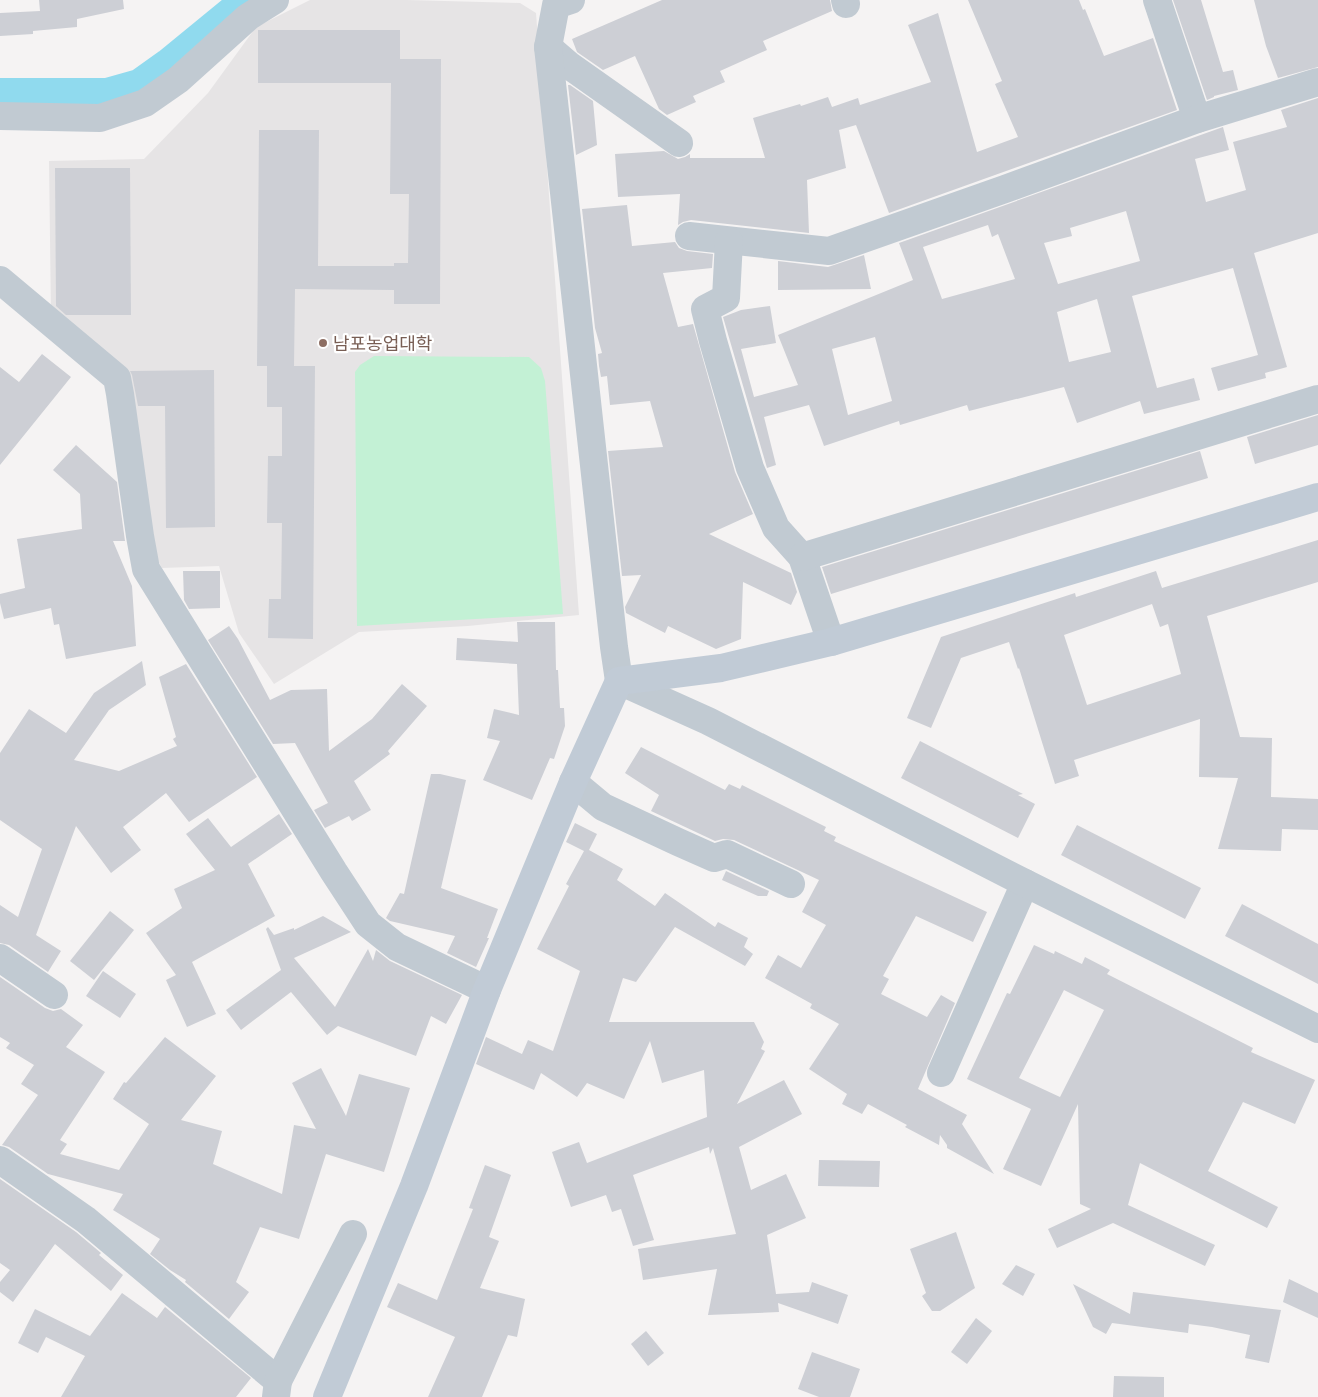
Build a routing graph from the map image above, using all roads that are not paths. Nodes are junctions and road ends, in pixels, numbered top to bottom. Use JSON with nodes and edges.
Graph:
{"nodes":[{"id":1,"x":275,"y":0,"type":"edge"},
{"id":2,"x":1157,"y":0,"type":"edge"},
{"id":3,"x":559,"y":2,"type":"edge"},
{"id":4,"x":548,"y":46,"type":"junction"},
{"id":5,"x":1318,"y":82,"type":"edge"},
{"id":6,"x":0,"y":116,"type":"edge"},
{"id":7,"x":1196,"y":119,"type":"junction"},
{"id":8,"x":679,"y":143,"type":"dead end"},
{"id":9,"x":689,"y":236,"type":"dead end"},
{"id":10,"x":729,"y":241,"type":"junction"},
{"id":11,"x":0,"y":280,"type":"edge"},
{"id":12,"x":1318,"y":399,"type":"edge"},
{"id":13,"x":1318,"y":497,"type":"edge"},
{"id":14,"x":802,"y":557,"type":"junction"},
{"id":15,"x":832,"y":642,"type":"junction"},
{"id":16,"x":619,"y":681,"type":"junction"},
{"id":17,"x":573,"y":782,"type":"junction"},
{"id":18,"x":1025,"y":883,"type":"junction"},
{"id":19,"x":792,"y":884,"type":"dead end"},
{"id":20,"x":0,"y":958,"type":"edge"},
{"id":21,"x":487,"y":990,"type":"junction"},
{"id":22,"x":54,"y":995,"type":"dead end"},
{"id":23,"x":1318,"y":1029,"type":"edge"},
{"id":24,"x":941,"y":1073,"type":"dead end"},
{"id":25,"x":0,"y":1160,"type":"edge"},
{"id":26,"x":352,"y":1234,"type":"dead end"},
{"id":27,"x":277,"y":1389,"type":"edge"},
{"id":28,"x":327,"y":1397,"type":"edge"}],
"edges":[{"from":1,"to":6,"type":"street"},
{"from":2,"to":7,"type":"street"},
{"from":3,"to":4,"type":"street"},
{"from":4,"to":8,"type":"street"},
{"from":4,"to":16,"type":"street"},
{"from":5,"to":7,"type":"street"},
{"from":7,"to":10,"type":"street"},
{"from":9,"to":10,"type":"street"},
{"from":10,"to":14,"type":"street"},
{"from":11,"to":21,"type":"street"},
{"from":12,"to":14,"type":"street"},
{"from":13,"to":15,"type":"main road"},
{"from":14,"to":15,"type":"street"},
{"from":15,"to":16,"type":"main road"},
{"from":16,"to":17,"type":"main road"},
{"from":16,"to":18,"type":"street"},
{"from":17,"to":19,"type":"street"},
{"from":17,"to":21,"type":"main road"},
{"from":18,"to":23,"type":"street"},
{"from":18,"to":24,"type":"street"},
{"from":20,"to":22,"type":"street"},
{"from":21,"to":28,"type":"main road"},
{"from":25,"to":27,"type":"street"},
{"from":26,"to":27,"type":"street"}]}
